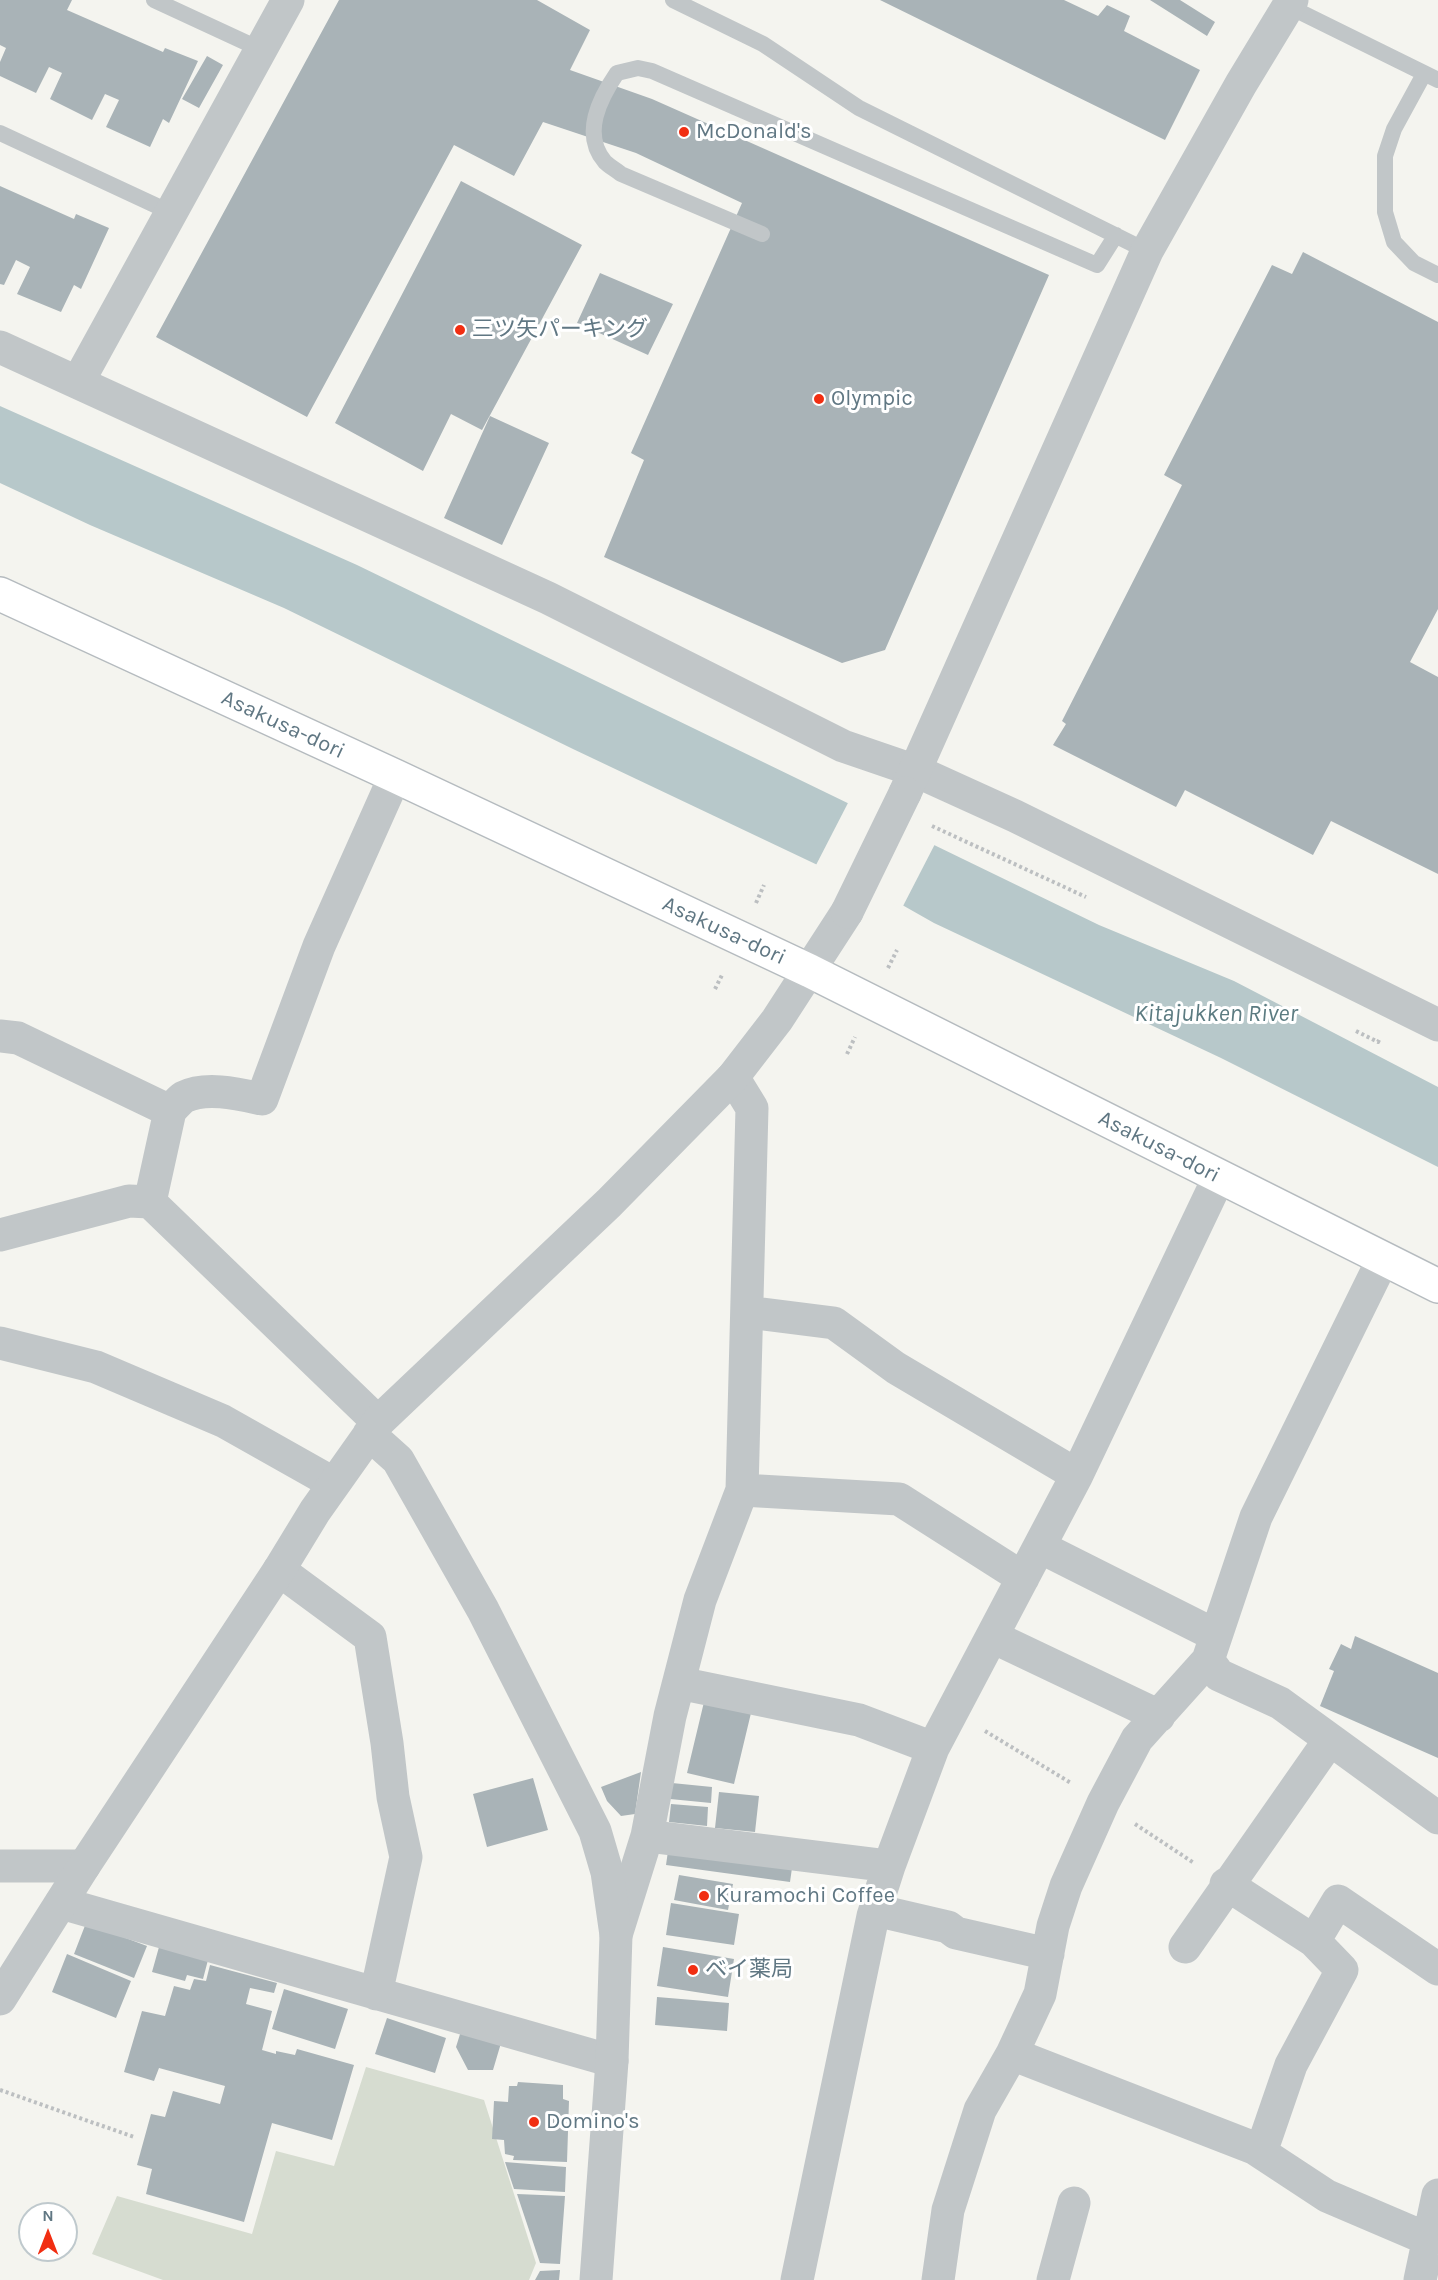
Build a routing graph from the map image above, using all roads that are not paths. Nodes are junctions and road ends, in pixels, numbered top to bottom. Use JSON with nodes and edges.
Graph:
{"nodes":[{"id":1,"x":154,"y":0,"type":"edge"},
{"id":2,"x":288,"y":0,"type":"edge"},
{"id":3,"x":673,"y":0,"type":"edge"},
{"id":4,"x":1290,"y":3,"type":"edge"},
{"id":5,"x":262,"y":50,"type":"junction"},
{"id":6,"x":1431,"y":77,"type":"edge"},
{"id":7,"x":0,"y":133,"type":"edge"},
{"id":8,"x":172,"y":213,"type":"junction"},
{"id":9,"x":762,"y":234,"type":"dead end"},
{"id":10,"x":1116,"y":235,"type":"junction"},
{"id":11,"x":1147,"y":251,"type":"junction"},
{"id":12,"x":1438,"y":275,"type":"edge"},
{"id":13,"x":0,"y":347,"type":"edge"},
{"id":14,"x":78,"y":382,"type":"junction"},
{"id":15,"x":0,"y":594,"type":"edge"},
{"id":16,"x":395,"y":776,"type":"junction"},
{"id":17,"x":910,"y":782,"type":"junction"},
{"id":18,"x":810,"y":971,"type":"junction"},
{"id":19,"x":1438,"y":1025,"type":"edge"},
{"id":20,"x":0,"y":1036,"type":"edge"},
{"id":21,"x":733,"y":1077,"type":"junction"},
{"id":22,"x":170,"y":1111,"type":"junction"},
{"id":23,"x":1219,"y":1177,"type":"junction"},
{"id":24,"x":150,"y":1202,"type":"junction"},
{"id":25,"x":0,"y":1234,"type":"edge"},
{"id":26,"x":1383,"y":1259,"type":"junction"},
{"id":27,"x":1438,"y":1286,"type":"edge"},
{"id":28,"x":747,"y":1312,"type":"junction"},
{"id":29,"x":0,"y":1343,"type":"edge"},
{"id":30,"x":374,"y":1428,"type":"junction"},
{"id":31,"x":1077,"y":1475,"type":"junction"},
{"id":32,"x":333,"y":1483,"type":"junction"},
{"id":33,"x":742,"y":1490,"type":"junction"},
{"id":34,"x":1040,"y":1547,"type":"junction"},
{"id":35,"x":279,"y":1570,"type":"junction"},
{"id":36,"x":1023,"y":1578,"type":"junction"},
{"id":37,"x":993,"y":1637,"type":"junction"},
{"id":38,"x":1211,"y":1647,"type":"junction"},
{"id":39,"x":679,"y":1683,"type":"junction"},
{"id":40,"x":1159,"y":1716,"type":"junction"},
{"id":41,"x":1329,"y":1741,"type":"junction"},
{"id":42,"x":933,"y":1749,"type":"junction"},
{"id":43,"x":1438,"y":1818,"type":"edge"},
{"id":44,"x":647,"y":1836,"type":"junction"},
{"id":45,"x":0,"y":1866,"type":"edge"},
{"id":46,"x":84,"y":1866,"type":"junction"},
{"id":47,"x":889,"y":1866,"type":"junction"},
{"id":48,"x":1226,"y":1884,"type":"junction"},
{"id":49,"x":61,"y":1903,"type":"junction"},
{"id":50,"x":875,"y":1910,"type":"junction"},
{"id":51,"x":616,"y":1935,"type":"junction"},
{"id":52,"x":1314,"y":1941,"type":"junction"},
{"id":53,"x":1185,"y":1947,"type":"dead end"},
{"id":54,"x":1048,"y":1954,"type":"junction"},
{"id":55,"x":1438,"y":1969,"type":"edge"},
{"id":56,"x":376,"y":1994,"type":"junction"},
{"id":57,"x":0,"y":1999,"type":"edge"},
{"id":58,"x":1011,"y":2054,"type":"junction"},
{"id":59,"x":612,"y":2061,"type":"junction"},
{"id":60,"x":1261,"y":2152,"type":"junction"},
{"id":61,"x":1438,"y":2195,"type":"edge"},
{"id":62,"x":1074,"y":2203,"type":"dead end"},
{"id":63,"x":1430,"y":2240,"type":"junction"},
{"id":64,"x":596,"y":2280,"type":"edge"},
{"id":65,"x":797,"y":2280,"type":"edge"},
{"id":66,"x":938,"y":2280,"type":"edge"},
{"id":67,"x":1053,"y":2280,"type":"edge"},
{"id":68,"x":1420,"y":2280,"type":"edge"}],
"edges":[{"from":1,"to":5,"type":"lane"},
{"from":2,"to":5,"type":"street"},
{"from":3,"to":10,"type":"lane"},
{"from":4,"to":6,"type":"lane"},
{"from":4,"to":11,"type":"street"},
{"from":5,"to":8,"type":"street"},
{"from":6,"to":12,"type":"lane"},
{"from":7,"to":8,"type":"lane"},
{"from":8,"to":14,"type":"street"},
{"from":9,"to":10,"type":"lane"},
{"from":10,"to":11,"type":"lane"},
{"from":11,"to":17,"type":"street"},
{"from":13,"to":14,"type":"street"},
{"from":14,"to":17,"type":"street"},
{"from":15,"to":16,"type":"main road","name":"Asakusa-dori"},
{"from":16,"to":18,"type":"main road","name":"Asakusa-dori"},
{"from":16,"to":22,"type":"street"},
{"from":17,"to":18,"type":"street","bridge":true},
{"from":17,"to":19,"type":"street"},
{"from":18,"to":21,"type":"street"},
{"from":18,"to":23,"type":"main road","name":"Asakusa-dori"},
{"from":20,"to":22,"type":"street"},
{"from":21,"to":28,"type":"street"},
{"from":21,"to":30,"type":"street"},
{"from":22,"to":24,"type":"street"},
{"from":23,"to":26,"type":"main road","name":"Asakusa-dori"},
{"from":23,"to":31,"type":"street"},
{"from":24,"to":25,"type":"street"},
{"from":24,"to":30,"type":"street"},
{"from":26,"to":27,"type":"main road","name":"Asakusa-dori"},
{"from":26,"to":38,"type":"street"},
{"from":28,"to":31,"type":"street"},
{"from":28,"to":33,"type":"street"},
{"from":29,"to":32,"type":"street"},
{"from":30,"to":32,"type":"street"},
{"from":30,"to":51,"type":"street"},
{"from":31,"to":34,"type":"street"},
{"from":32,"to":35,"type":"street"},
{"from":33,"to":36,"type":"street"},
{"from":33,"to":39,"type":"street"},
{"from":34,"to":36,"type":"street"},
{"from":34,"to":38,"type":"street"},
{"from":35,"to":46,"type":"street"},
{"from":35,"to":56,"type":"street"},
{"from":36,"to":37,"type":"street"},
{"from":37,"to":40,"type":"street"},
{"from":37,"to":42,"type":"street"},
{"from":38,"to":40,"type":"street"},
{"from":38,"to":41,"type":"street"},
{"from":39,"to":42,"type":"street"},
{"from":39,"to":44,"type":"street"},
{"from":40,"to":54,"type":"street"},
{"from":41,"to":43,"type":"street"},
{"from":41,"to":48,"type":"street"},
{"from":42,"to":47,"type":"street"},
{"from":44,"to":47,"type":"street"},
{"from":44,"to":51,"type":"street"},
{"from":45,"to":46,"type":"street"},
{"from":46,"to":49,"type":"street"},
{"from":47,"to":50,"type":"street"},
{"from":48,"to":52,"type":"street"},
{"from":48,"to":53,"type":"street"},
{"from":49,"to":56,"type":"street"},
{"from":49,"to":57,"type":"street"},
{"from":50,"to":54,"type":"street"},
{"from":50,"to":65,"type":"street"},
{"from":51,"to":59,"type":"street"},
{"from":52,"to":55,"type":"street"},
{"from":52,"to":60,"type":"street"},
{"from":54,"to":58,"type":"street"},
{"from":56,"to":59,"type":"street"},
{"from":58,"to":60,"type":"street"},
{"from":58,"to":66,"type":"street"},
{"from":59,"to":64,"type":"street"},
{"from":60,"to":63,"type":"street"},
{"from":61,"to":63,"type":"street"},
{"from":62,"to":67,"type":"street"},
{"from":63,"to":68,"type":"street"}]}
